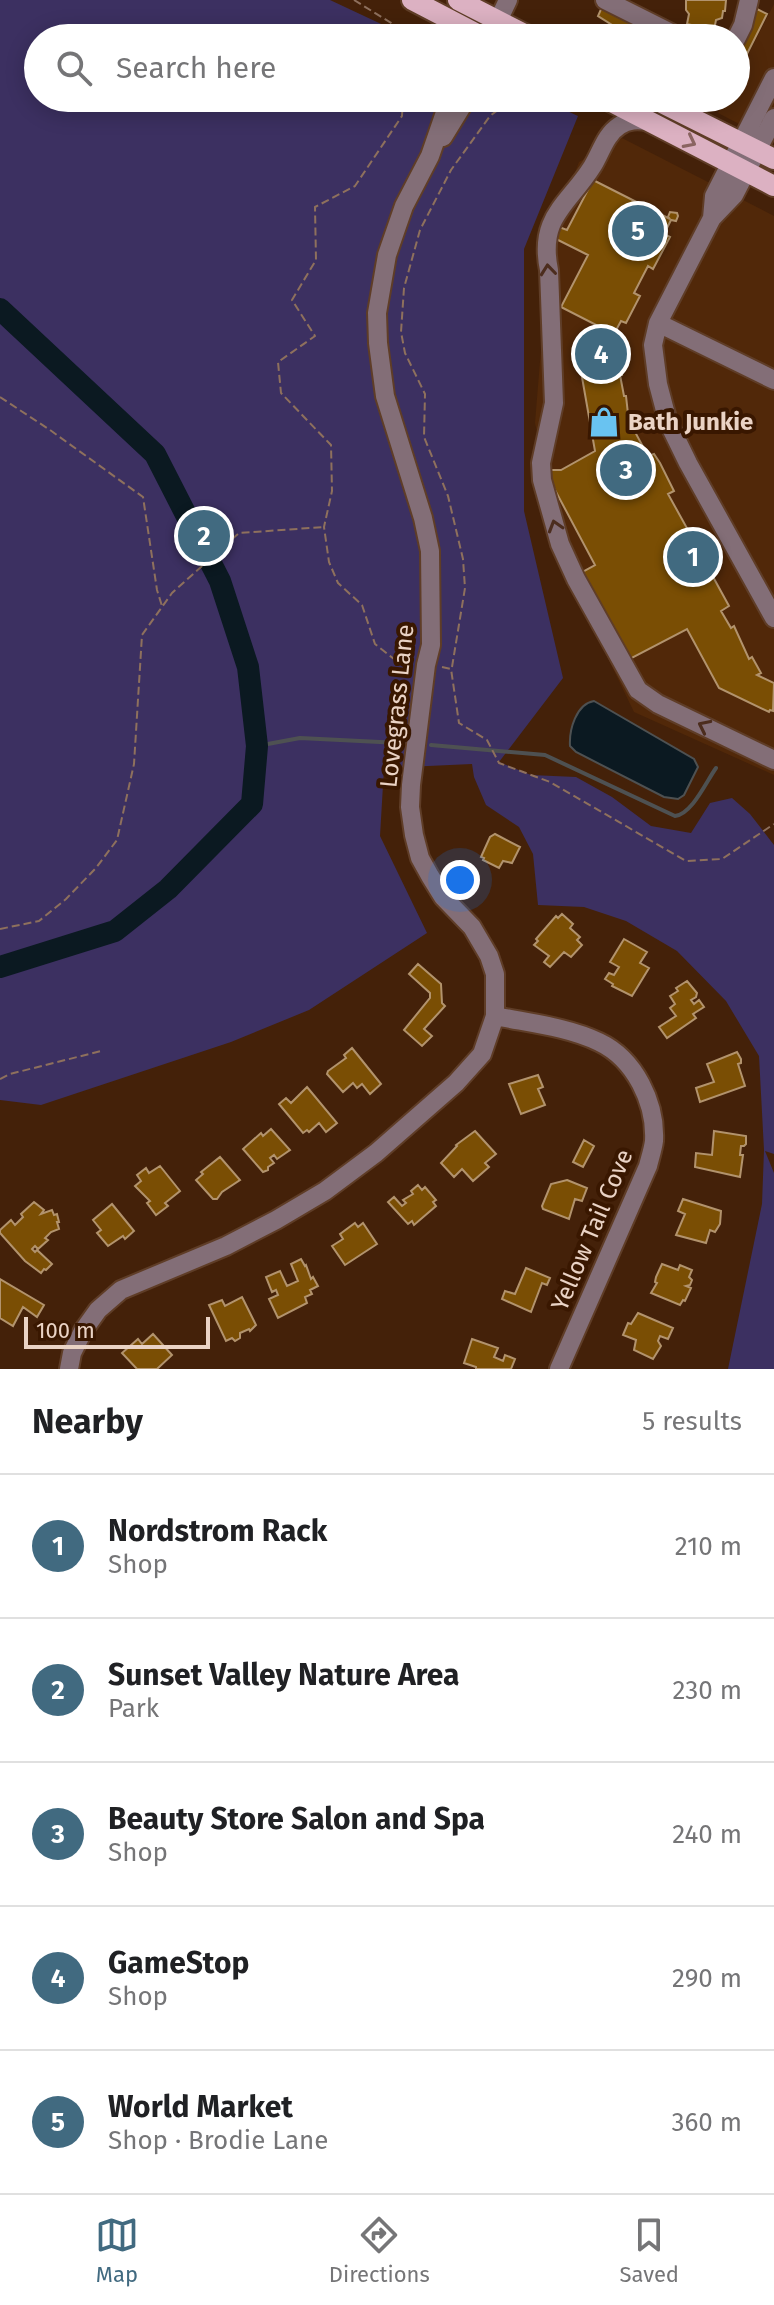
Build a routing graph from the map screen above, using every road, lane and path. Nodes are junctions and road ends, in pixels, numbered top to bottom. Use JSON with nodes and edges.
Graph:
{"nodes":[{"id":1,"x":354,"y":0,"type":"edge"},
{"id":2,"x":412,"y":0,"type":"edge"},
{"id":3,"x":458,"y":0,"type":"edge"},
{"id":4,"x":508,"y":0,"type":"edge"},
{"id":5,"x":605,"y":0,"type":"edge"},
{"id":6,"x":749,"y":0,"type":"edge"},
{"id":7,"x":393,"y":24,"type":"edge"},
{"id":8,"x":465,"y":24,"type":"edge"},
{"id":9,"x":478,"y":24,"type":"edge"},
{"id":10,"x":493,"y":24,"type":"edge"},
{"id":11,"x":653,"y":24,"type":"edge"},
{"id":12,"x":743,"y":24,"type":"edge"},
{"id":13,"x":774,"y":78,"type":"edge"},
{"id":14,"x":402,"y":112,"type":"edge"},
{"id":15,"x":445,"y":112,"type":"edge"},
{"id":16,"x":460,"y":112,"type":"edge"},
{"id":17,"x":495,"y":112,"type":"edge"},
{"id":18,"x":631,"y":112,"type":"edge"},
{"id":19,"x":680,"y":112,"type":"edge"},
{"id":20,"x":774,"y":118,"type":"edge"},
{"id":21,"x":649,"y":121,"type":"junction"},
{"id":22,"x":757,"y":151,"type":"edge"},
{"id":23,"x":430,"y":156,"type":"junction"},
{"id":24,"x":738,"y":167,"type":"junction"},
{"id":25,"x":774,"y":186,"type":"edge"},
{"id":26,"x":658,"y":323,"type":"junction"},
{"id":27,"x":774,"y":380,"type":"edge"},
{"id":28,"x":0,"y":397,"type":"edge"},
{"id":29,"x":324,"y":527,"type":"junction"},
{"id":30,"x":162,"y":608,"type":"junction"},
{"id":31,"x":774,"y":618,"type":"edge"},
{"id":32,"x":394,"y":659,"type":"dead end"},
{"id":33,"x":426,"y":665,"type":"junction"},
{"id":34,"x":451,"y":669,"type":"junction"},
{"id":35,"x":774,"y":760,"type":"edge"},
{"id":36,"x":774,"y":824,"type":"edge"},
{"id":37,"x":0,"y":929,"type":"edge"},
{"id":38,"x":495,"y":1016,"type":"junction"},
{"id":39,"x":101,"y":1051,"type":"dead end"},
{"id":40,"x":0,"y":1079,"type":"edge"},
{"id":41,"x":69,"y":1369,"type":"edge"},
{"id":42,"x":559,"y":1369,"type":"edge"}],
"edges":[{"from":1,"to":7,"type":"path"},
{"from":2,"to":8,"type":"main road"},
{"from":3,"to":9,"type":"main road"},
{"from":4,"to":10,"type":"street"},
{"from":5,"to":11,"type":"street"},
{"from":6,"to":12,"type":"street"},
{"from":13,"to":22,"type":"street"},
{"from":14,"to":29,"type":"path"},
{"from":15,"to":23,"type":"street","name":"Lovegrass Lane"},
{"from":16,"to":23,"type":"street","name":"Lovegrass Lane"},
{"from":17,"to":34,"type":"path"},
{"from":18,"to":21,"type":"main road"},
{"from":19,"to":22,"type":"main road"},
{"from":20,"to":22,"type":"street"},
{"from":21,"to":24,"type":"main road","one_way":true},
{"from":35,"to":21,"type":"street","one_way":true},
{"from":22,"to":24,"type":"street"},
{"from":23,"to":33,"type":"street","name":"Lovegrass Lane"},
{"from":24,"to":25,"type":"main road"},
{"from":24,"to":26,"type":"street"},
{"from":26,"to":27,"type":"street"},
{"from":26,"to":31,"type":"street"},
{"from":28,"to":30,"type":"path"},
{"from":29,"to":30,"type":"path"},
{"from":29,"to":32,"type":"path"},
{"from":30,"to":37,"type":"path"},
{"from":33,"to":34,"type":"path"},
{"from":33,"to":38,"type":"street","name":"Lovegrass Lane"},
{"from":34,"to":36,"type":"path"},
{"from":38,"to":41,"type":"street","name":"Lovegrass Lane"},
{"from":38,"to":42,"type":"street","name":"Yellow Tail Cove"},
{"from":39,"to":40,"type":"path"}]}
